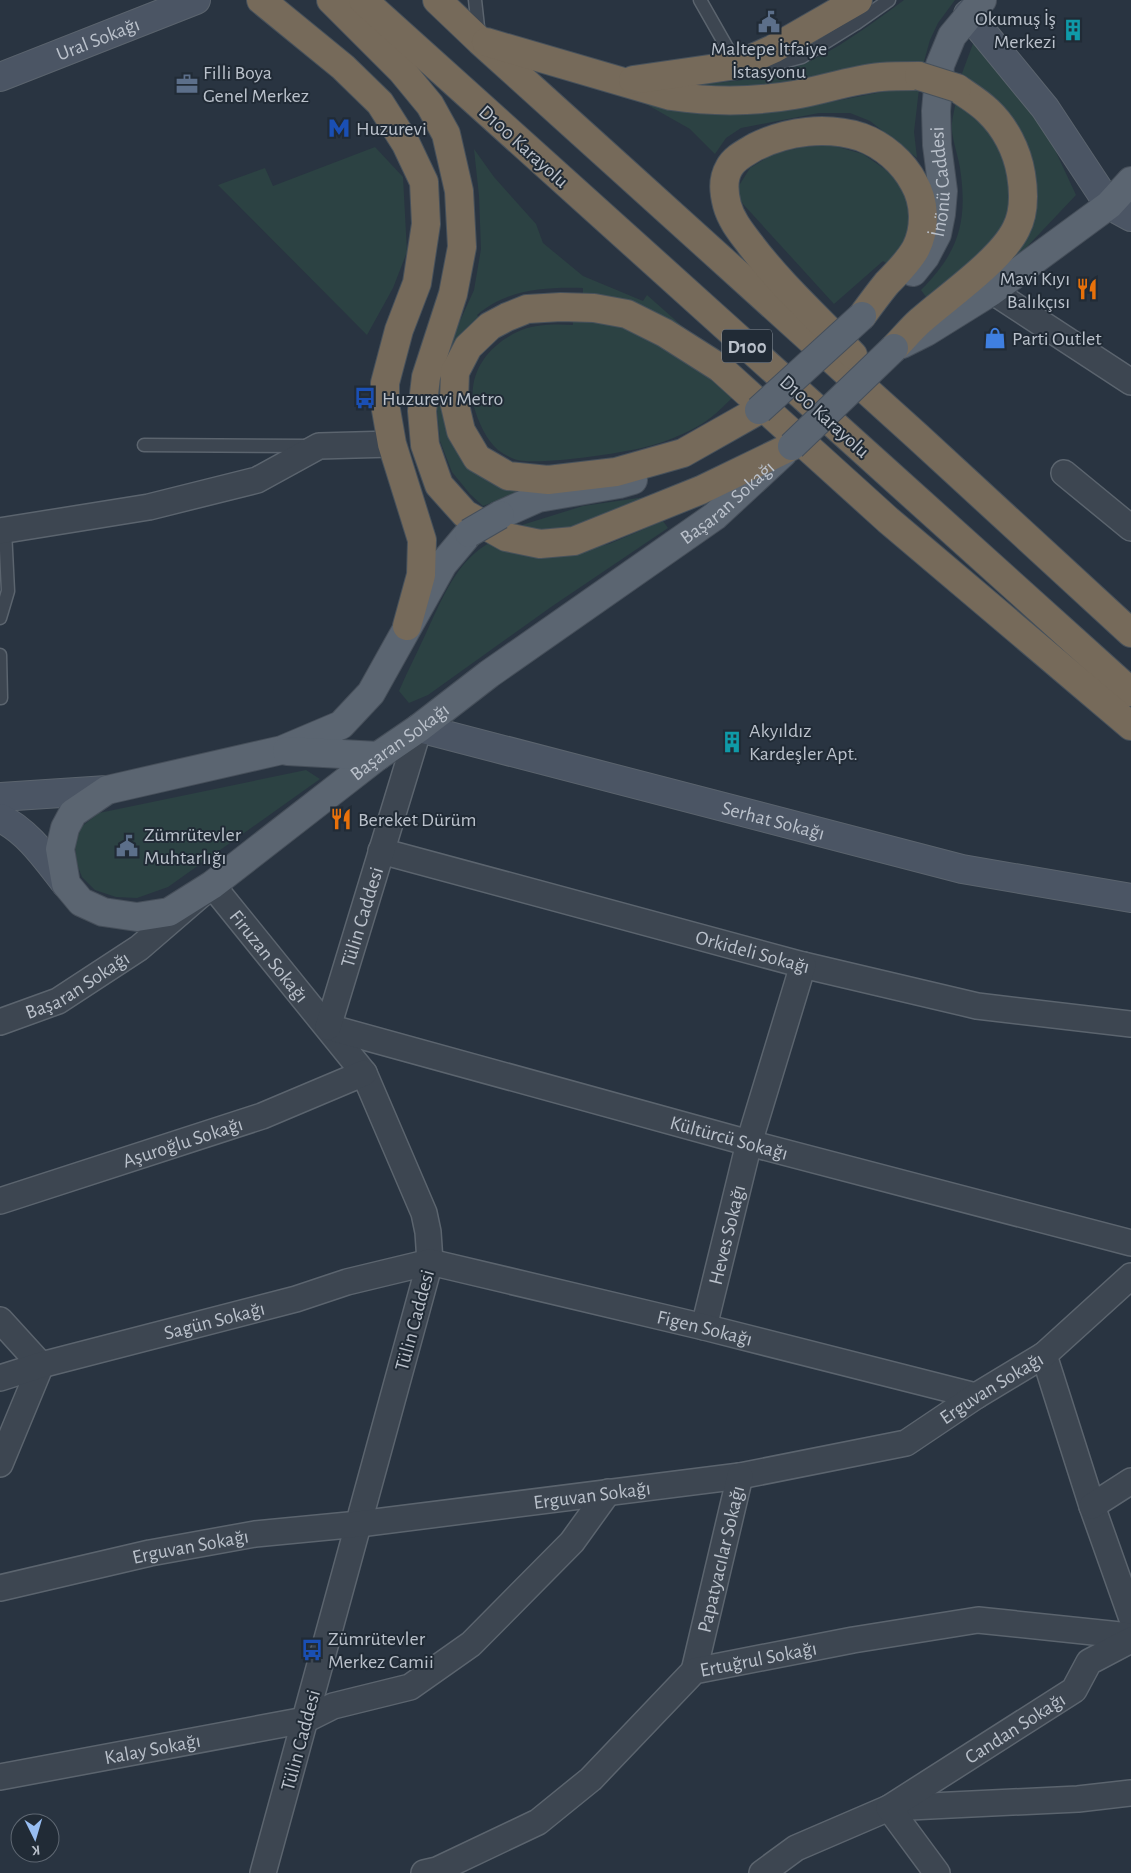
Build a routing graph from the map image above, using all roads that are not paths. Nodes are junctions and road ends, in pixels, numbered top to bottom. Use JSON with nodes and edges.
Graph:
{"nodes":[{"id":1,"x":196,"y":0,"type":"edge"},
{"id":2,"x":261,"y":0,"type":"edge"},
{"id":3,"x":331,"y":0,"type":"edge"},
{"id":4,"x":363,"y":0,"type":"edge"},
{"id":5,"x":437,"y":0,"type":"edge"},
{"id":6,"x":449,"y":0,"type":"edge"},
{"id":7,"x":475,"y":0,"type":"edge"},
{"id":8,"x":700,"y":0,"type":"edge"},
{"id":9,"x":858,"y":0,"type":"edge"},
{"id":10,"x":889,"y":0,"type":"edge"},
{"id":11,"x":975,"y":7,"type":"edge"},
{"id":12,"x":480,"y":41,"type":"junction"},
{"id":13,"x":737,"y":65,"type":"junction"},
{"id":14,"x":402,"y":71,"type":"junction"},
{"id":15,"x":0,"y":77,"type":"edge"},
{"id":16,"x":623,"y":81,"type":"junction"},
{"id":17,"x":1131,"y":181,"type":"edge"},
{"id":18,"x":1120,"y":211,"type":"edge"},
{"id":19,"x":992,"y":291,"type":"junction"},
{"id":20,"x":862,"y":316,"type":"junction"},
{"id":21,"x":894,"y":348,"type":"junction"},
{"id":22,"x":1131,"y":382,"type":"edge"},
{"id":23,"x":385,"y":383,"type":"junction"},
{"id":24,"x":759,"y":410,"type":"junction"},
{"id":25,"x":917,"y":436,"type":"junction"},
{"id":26,"x":392,"y":444,"type":"junction"},
{"id":27,"x":144,"y":445,"type":"dead end"},
{"id":28,"x":319,"y":446,"type":"junction"},
{"id":29,"x":792,"y":446,"type":"junction"},
{"id":30,"x":1064,"y":473,"type":"dead end"},
{"id":31,"x":1131,"y":528,"type":"edge"},
{"id":32,"x":3,"y":530,"type":"edge"},
{"id":33,"x":0,"y":618,"type":"edge"},
{"id":34,"x":407,"y":626,"type":"junction"},
{"id":35,"x":1131,"y":633,"type":"edge"},
{"id":36,"x":0,"y":655,"type":"edge"},
{"id":37,"x":1131,"y":692,"type":"edge"},
{"id":38,"x":1,"y":698,"type":"dead end"},
{"id":39,"x":1131,"y":726,"type":"edge"},
{"id":40,"x":419,"y":728,"type":"junction"},
{"id":41,"x":282,"y":750,"type":"junction"},
{"id":42,"x":378,"y":756,"type":"junction"},
{"id":43,"x":108,"y":790,"type":"junction"},
{"id":44,"x":0,"y":797,"type":"edge"},
{"id":45,"x":3,"y":822,"type":"edge"},
{"id":46,"x":381,"y":851,"type":"junction"},
{"id":47,"x":66,"y":884,"type":"junction"},
{"id":48,"x":212,"y":885,"type":"junction"},
{"id":49,"x":1131,"y":898,"type":"edge"},
{"id":50,"x":803,"y":965,"type":"junction"},
{"id":51,"x":0,"y":1022,"type":"edge"},
{"id":52,"x":1131,"y":1024,"type":"edge"},
{"id":53,"x":328,"y":1027,"type":"junction"},
{"id":54,"x":364,"y":1073,"type":"junction"},
{"id":55,"x":750,"y":1143,"type":"junction"},
{"id":56,"x":0,"y":1201,"type":"edge"},
{"id":57,"x":1131,"y":1244,"type":"edge"},
{"id":58,"x":430,"y":1262,"type":"junction"},
{"id":59,"x":1131,"y":1276,"type":"edge"},
{"id":60,"x":0,"y":1320,"type":"edge"},
{"id":61,"x":704,"y":1327,"type":"junction"},
{"id":62,"x":1044,"y":1355,"type":"junction"},
{"id":63,"x":41,"y":1365,"type":"junction"},
{"id":64,"x":0,"y":1378,"type":"edge"},
{"id":65,"x":976,"y":1396,"type":"junction"},
{"id":66,"x":0,"y":1464,"type":"edge"},
{"id":67,"x":740,"y":1476,"type":"junction"},
{"id":68,"x":1131,"y":1481,"type":"edge"},
{"id":69,"x":608,"y":1492,"type":"junction"},
{"id":70,"x":1092,"y":1506,"type":"junction"},
{"id":71,"x":359,"y":1524,"type":"junction"},
{"id":72,"x":0,"y":1588,"type":"edge"},
{"id":73,"x":1131,"y":1616,"type":"edge"},
{"id":74,"x":1131,"y":1636,"type":"edge"},
{"id":75,"x":1131,"y":1640,"type":"edge"},
{"id":76,"x":694,"y":1671,"type":"junction"},
{"id":77,"x":305,"y":1720,"type":"junction"},
{"id":78,"x":0,"y":1777,"type":"edge"},
{"id":79,"x":1131,"y":1793,"type":"edge"},
{"id":80,"x":889,"y":1808,"type":"junction"},
{"id":81,"x":264,"y":1873,"type":"edge"},
{"id":82,"x":424,"y":1873,"type":"edge"},
{"id":83,"x":762,"y":1873,"type":"edge"},
{"id":84,"x":937,"y":1873,"type":"edge"}],
"edges":[{"from":1,"to":15,"type":"main road","name":"Ural Sokağı"},
{"from":2,"to":23,"type":"highway"},
{"from":3,"to":14,"type":"highway"},
{"from":4,"to":37,"type":"highway","name":"D100 Karayolu","number":"D100"},
{"from":5,"to":12,"type":"highway","number":"D100"},
{"from":6,"to":12,"type":"main road"},
{"from":7,"to":12,"type":"lane"},
{"from":8,"to":13,"type":"lane"},
{"from":9,"to":13,"type":"highway"},
{"from":10,"to":13,"type":"lane"},
{"from":11,"to":18,"type":"main road"},
{"from":11,"to":20,"type":"main road","name":"İnönü Caddesi"},
{"from":12,"to":16,"type":"highway"},
{"from":12,"to":25,"type":"highway","number":"D100"},
{"from":13,"to":16,"type":"highway"},
{"from":14,"to":23,"type":"highway"},
{"from":14,"to":29,"type":"highway"},
{"from":16,"to":21,"type":"highway","bridge":true},
{"from":17,"to":18,"type":"main road","name":"Başaran Sokağı"},
{"from":18,"to":19,"type":"main road","name":"Başaran Sokağı"},
{"from":19,"to":21,"type":"main road","name":"Başaran Sokağı"},
{"from":19,"to":22,"type":"street"},
{"from":20,"to":24,"type":"main road","name":"İnönü Caddesi","bridge":true},
{"from":20,"to":25,"type":"highway"},
{"from":21,"to":29,"type":"main road","name":"Başaran Sokağı","bridge":true},
{"from":23,"to":26,"type":"highway"},
{"from":24,"to":34,"type":"main road","name":"İnönü Caddesi","bridge":true},
{"from":24,"to":39,"type":"highway"},
{"from":25,"to":35,"type":"highway","number":"D100"},
{"from":26,"to":28,"type":"street"},
{"from":26,"to":34,"type":"highway"},
{"from":27,"to":28,"type":"lane"},
{"from":28,"to":32,"type":"street"},
{"from":29,"to":40,"type":"main road","name":"Başaran Sokağı"},
{"from":30,"to":31,"type":"street"},
{"from":32,"to":33,"type":"lane"},
{"from":34,"to":41,"type":"main road","name":"İnönü Caddesi"},
{"from":36,"to":38,"type":"lane"},
{"from":40,"to":42,"type":"main road","name":"Başaran Sokağı"},
{"from":40,"to":46,"type":"street","name":"Tülin Caddesi"},
{"from":40,"to":49,"type":"main road","name":"Serhat Sokağı"},
{"from":41,"to":42,"type":"main road"},
{"from":41,"to":43,"type":"main road"},
{"from":42,"to":48,"type":"main road","name":"Başaran Sokağı"},
{"from":43,"to":44,"type":"main road"},
{"from":43,"to":47,"type":"main road"},
{"from":45,"to":47,"type":"main road"},
{"from":46,"to":50,"type":"street","name":"Orkideli Sokağı"},
{"from":46,"to":53,"type":"street","name":"Tülin Caddesi"},
{"from":47,"to":48,"type":"main road"},
{"from":48,"to":51,"type":"street","name":"Başaran Sokağı"},
{"from":48,"to":53,"type":"street","name":"Firuzan Sokağı"},
{"from":50,"to":52,"type":"street","name":"Orkideli Sokağı"},
{"from":50,"to":55,"type":"street","name":"Heves Sokağı"},
{"from":53,"to":54,"type":"street","name":"Tülin Caddesi"},
{"from":53,"to":55,"type":"street","name":"Kültürcü Sokağı"},
{"from":54,"to":56,"type":"street","name":"Aşuroğlu Sokağı"},
{"from":54,"to":58,"type":"street","name":"Tülin Caddesi"},
{"from":55,"to":57,"type":"street","name":"Kültürcü Sokağı"},
{"from":55,"to":61,"type":"street","name":"Heves Sokağı"},
{"from":58,"to":61,"type":"street","name":"Figen Sokağı"},
{"from":58,"to":63,"type":"street","name":"Sagün Sokağı"},
{"from":58,"to":71,"type":"street","name":"Tülin Caddesi"},
{"from":59,"to":62,"type":"street","name":"Erguvan Sokağı"},
{"from":60,"to":63,"type":"street"},
{"from":61,"to":65,"type":"street","name":"Figen Sokağı"},
{"from":62,"to":65,"type":"street","name":"Erguvan Sokağı"},
{"from":62,"to":70,"type":"street"},
{"from":63,"to":64,"type":"street","name":"Sagün Sokağı"},
{"from":63,"to":66,"type":"street"},
{"from":65,"to":67,"type":"street","name":"Erguvan Sokağı"},
{"from":67,"to":69,"type":"street","name":"Erguvan Sokağı"},
{"from":67,"to":76,"type":"street","name":"Papatyacılar Sokağı"},
{"from":68,"to":70,"type":"street"},
{"from":69,"to":71,"type":"street","name":"Erguvan Sokağı"},
{"from":69,"to":77,"type":"street","name":"Kalay Sokağı"},
{"from":70,"to":73,"type":"street"},
{"from":71,"to":72,"type":"street","name":"Erguvan Sokağı"},
{"from":71,"to":77,"type":"street","name":"Tülin Caddesi"},
{"from":74,"to":76,"type":"street","name":"Ertuğrul Sokağı"},
{"from":75,"to":80,"type":"street","name":"Candan Sokağı"},
{"from":76,"to":82,"type":"street","name":"Ertuğrul Sokağı"},
{"from":77,"to":78,"type":"street","name":"Kalay Sokağı"},
{"from":77,"to":81,"type":"street","name":"Tülin Caddesi"},
{"from":79,"to":80,"type":"street","name":"Candan Sokağı"},
{"from":80,"to":83,"type":"street","name":"Candan Sokağı"},
{"from":80,"to":84,"type":"street"}]}
